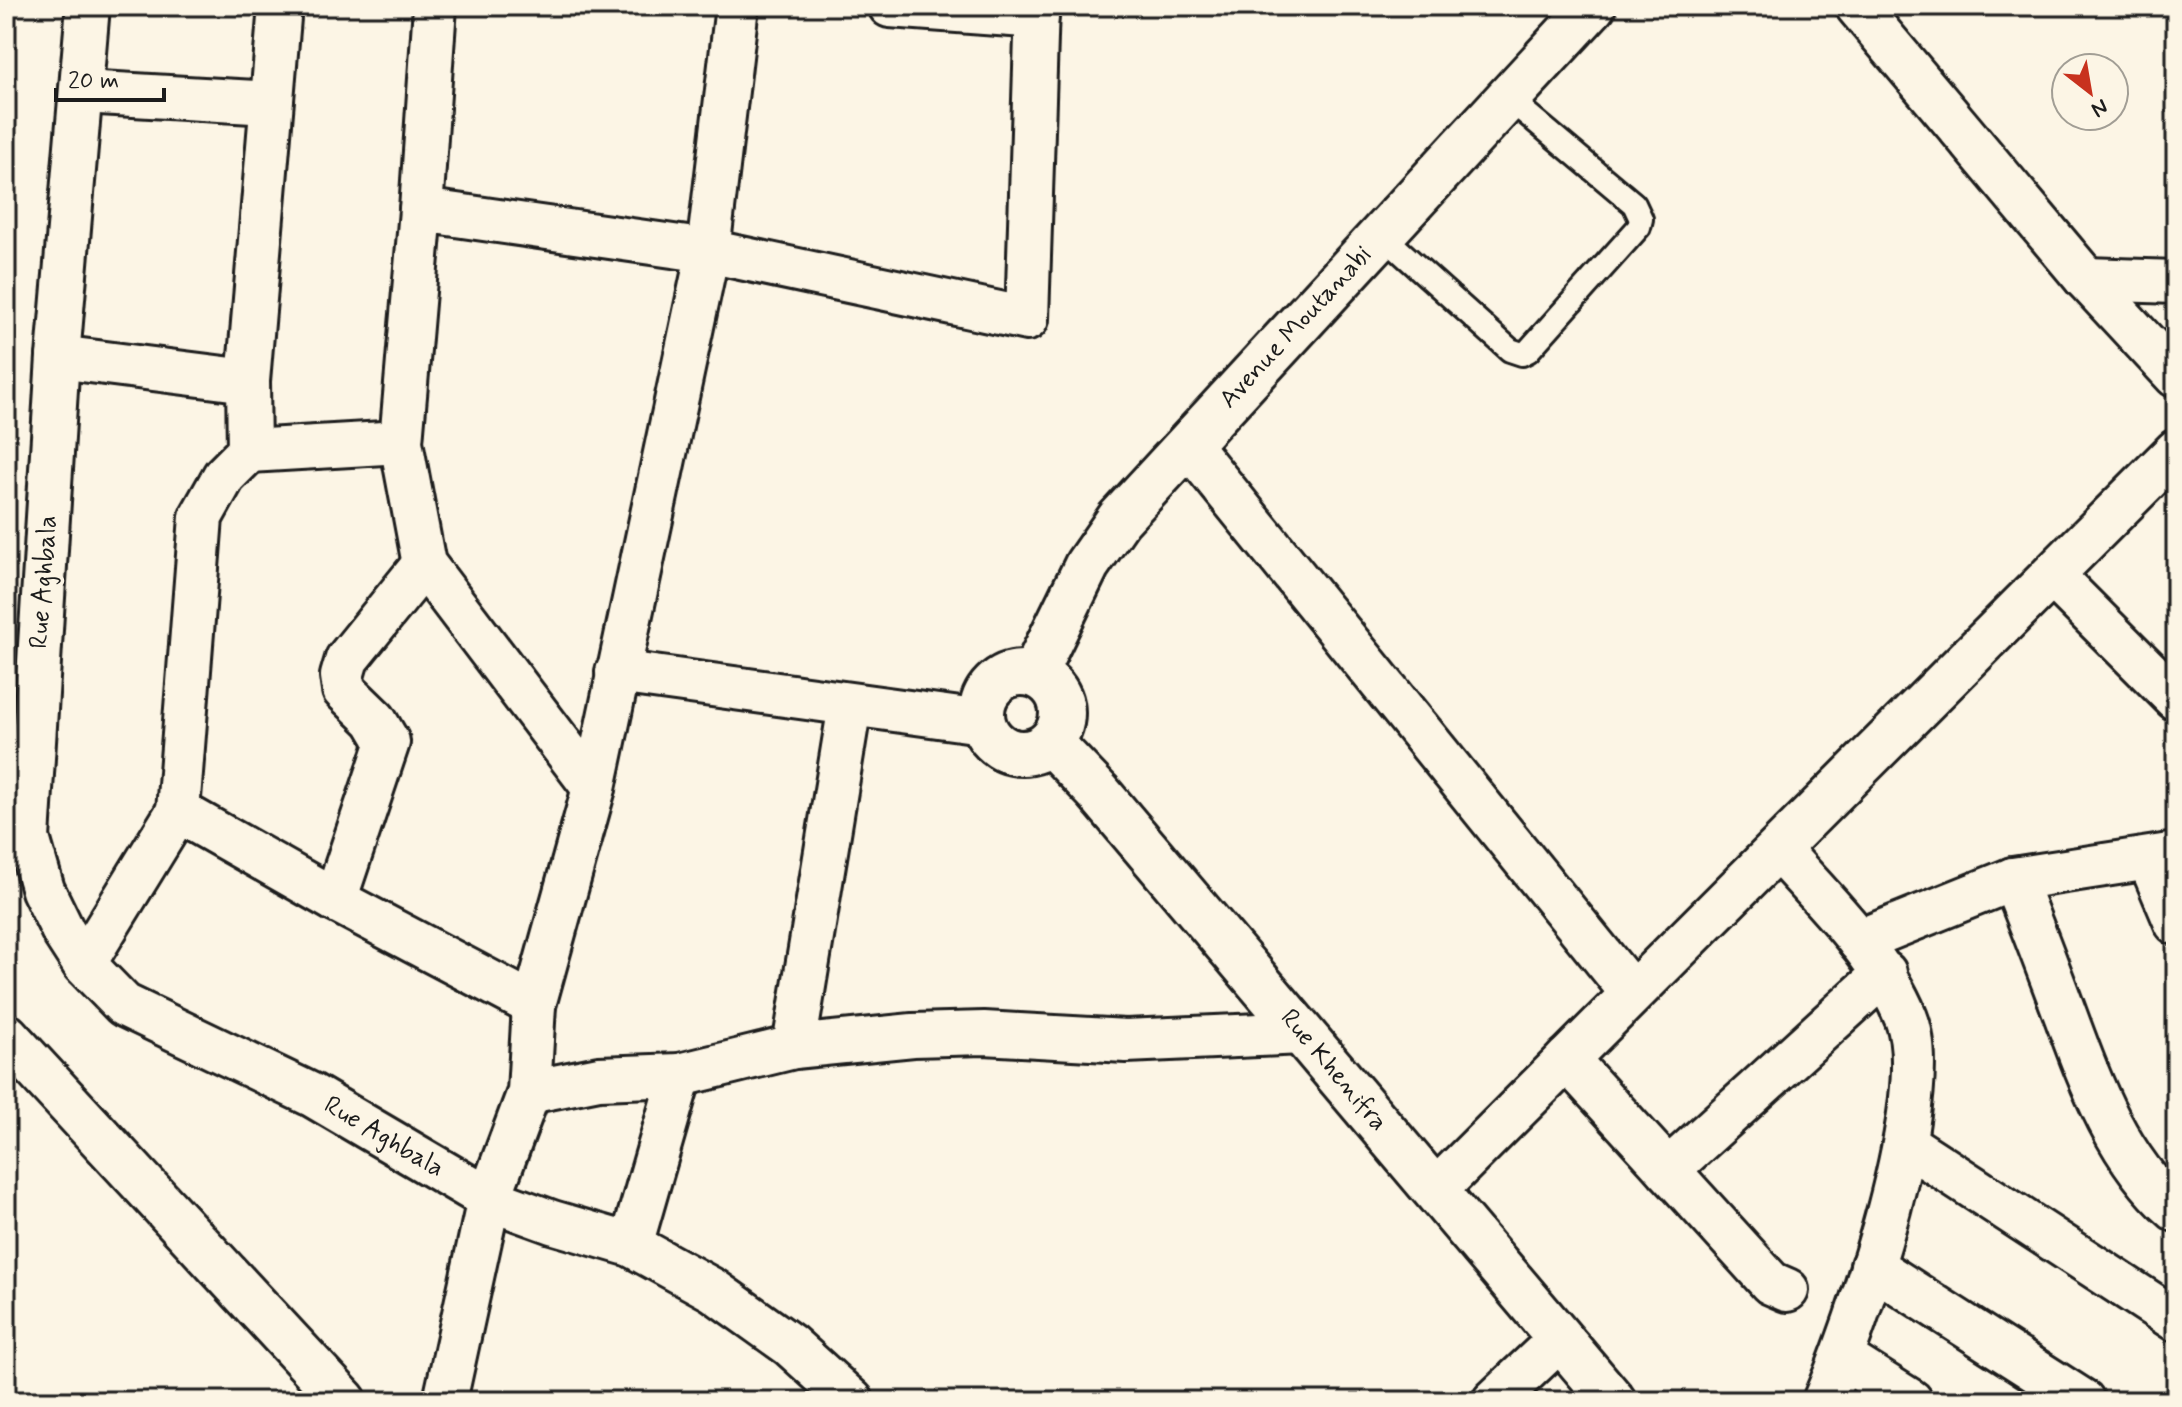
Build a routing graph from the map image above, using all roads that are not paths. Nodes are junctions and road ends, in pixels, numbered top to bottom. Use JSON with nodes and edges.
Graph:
{"nodes":[{"id":1,"x":88,"y":6,"type":"edge"},
{"id":2,"x":280,"y":6,"type":"edge"},
{"id":3,"x":435,"y":6,"type":"edge"},
{"id":4,"x":737,"y":6,"type":"edge"},
{"id":5,"x":890,"y":6,"type":"edge"},
{"id":6,"x":1593,"y":6,"type":"edge"},
{"id":7,"x":1857,"y":6,"type":"edge"},
{"id":8,"x":1037,"y":12,"type":"edge"},
{"id":9,"x":82,"y":92,"type":"junction"},
{"id":10,"x":1508,"y":98,"type":"junction"},
{"id":11,"x":271,"y":103,"type":"junction"},
{"id":12,"x":421,"y":210,"type":"junction"},
{"id":13,"x":1382,"y":235,"type":"junction"},
{"id":14,"x":708,"y":251,"type":"junction"},
{"id":15,"x":2086,"y":279,"type":"junction"},
{"id":16,"x":2176,"y":282,"type":"edge"},
{"id":17,"x":58,"y":357,"type":"junction"},
{"id":18,"x":2176,"y":376,"type":"edge"},
{"id":19,"x":248,"y":381,"type":"junction"},
{"id":20,"x":401,"y":442,"type":"junction"},
{"id":21,"x":1188,"y":444,"type":"junction"},
{"id":22,"x":249,"y":451,"type":"junction"},
{"id":23,"x":2176,"y":451,"type":"edge"},
{"id":24,"x":424,"y":564,"type":"junction"},
{"id":25,"x":2052,"y":575,"type":"junction"},
{"id":26,"x":617,"y":672,"type":"junction"},
{"id":27,"x":1034,"y":674,"type":"junction"},
{"id":28,"x":2176,"y":699,"type":"edge"},
{"id":29,"x":850,"y":705,"type":"junction"},
{"id":30,"x":982,"y":722,"type":"junction"},
{"id":31,"x":1050,"y":742,"type":"junction"},
{"id":32,"x":594,"y":788,"type":"junction"},
{"id":33,"x":178,"y":811,"type":"junction"},
{"id":34,"x":1778,"y":849,"type":"junction"},
{"id":35,"x":2162,"y":857,"type":"edge"},
{"id":36,"x":2013,"y":879,"type":"junction"},
{"id":37,"x":335,"y":900,"type":"junction"},
{"id":38,"x":2176,"y":923,"type":"edge"},
{"id":39,"x":1859,"y":941,"type":"junction"},
{"id":40,"x":84,"y":964,"type":"junction"},
{"id":41,"x":1885,"y":973,"type":"junction"},
{"id":42,"x":1632,"y":993,"type":"junction"},
{"id":43,"x":534,"y":1005,"type":"junction"},
{"id":44,"x":1302,"y":1033,"type":"junction"},
{"id":45,"x":6,"y":1036,"type":"edge"},
{"id":46,"x":794,"y":1047,"type":"junction"},
{"id":47,"x":1567,"y":1059,"type":"junction"},
{"id":48,"x":680,"y":1075,"type":"junction"},
{"id":49,"x":529,"y":1092,"type":"junction"},
{"id":50,"x":1905,"y":1143,"type":"junction"},
{"id":51,"x":1668,"y":1170,"type":"junction"},
{"id":52,"x":1435,"y":1191,"type":"junction"},
{"id":53,"x":489,"y":1199,"type":"junction"},
{"id":54,"x":2176,"y":1210,"type":"edge"},
{"id":55,"x":631,"y":1245,"type":"junction"},
{"id":56,"x":1872,"y":1266,"type":"junction"},
{"id":57,"x":1787,"y":1290,"type":"dead end"},
{"id":58,"x":2176,"y":1320,"type":"edge"},
{"id":59,"x":1560,"y":1339,"type":"junction"},
{"id":60,"x":1843,"y":1358,"type":"junction"},
{"id":61,"x":344,"y":1401,"type":"edge"},
{"id":62,"x":445,"y":1401,"type":"edge"},
{"id":63,"x":852,"y":1401,"type":"edge"},
{"id":64,"x":1494,"y":1401,"type":"edge"},
{"id":65,"x":1613,"y":1401,"type":"edge"},
{"id":66,"x":1824,"y":1401,"type":"edge"},
{"id":67,"x":1911,"y":1401,"type":"edge"},
{"id":68,"x":2083,"y":1401,"type":"edge"}],
"edges":[{"from":1,"to":9,"type":"street","name":"Rue Aghbala"},
{"from":2,"to":11,"type":"street"},
{"from":3,"to":12,"type":"street"},
{"from":4,"to":14,"type":"street"},
{"from":5,"to":8,"type":"street"},
{"from":6,"to":10,"type":"street","name":"Avenue Moutanabi"},
{"from":7,"to":15,"type":"street"},
{"from":8,"to":14,"type":"street"},
{"from":9,"to":11,"type":"street"},
{"from":9,"to":17,"type":"street","name":"Rue Aghbala"},
{"from":10,"to":13,"type":"street","name":"Avenue Moutanabi"},
{"from":10,"to":13,"type":"lane"},
{"from":11,"to":19,"type":"street"},
{"from":12,"to":14,"type":"street"},
{"from":12,"to":20,"type":"street"},
{"from":13,"to":21,"type":"street","name":"Avenue Moutanabi"},
{"from":14,"to":26,"type":"street"},
{"from":15,"to":16,"type":"street"},
{"from":15,"to":18,"type":"street"},
{"from":17,"to":19,"type":"street"},
{"from":17,"to":40,"type":"street","name":"Rue Aghbala"},
{"from":19,"to":22,"type":"street"},
{"from":20,"to":22,"type":"street"},
{"from":20,"to":24,"type":"street"},
{"from":21,"to":27,"type":"street","name":"Avenue Moutanabi"},
{"from":21,"to":42,"type":"street"},
{"from":22,"to":33,"type":"street"},
{"from":23,"to":25,"type":"street"},
{"from":24,"to":32,"type":"street"},
{"from":24,"to":37,"type":"street"},
{"from":25,"to":28,"type":"street"},
{"from":25,"to":34,"type":"street"},
{"from":26,"to":29,"type":"street"},
{"from":26,"to":32,"type":"street"},
{"from":27,"to":30,"type":"street"},
{"from":27,"to":31,"type":"street"},
{"from":29,"to":30,"type":"street"},
{"from":29,"to":46,"type":"street"},
{"from":30,"to":31,"type":"street"},
{"from":31,"to":44,"type":"street","name":"Rue Khenifra"},
{"from":32,"to":43,"type":"street"},
{"from":33,"to":37,"type":"street"},
{"from":33,"to":40,"type":"street"},
{"from":34,"to":39,"type":"street"},
{"from":34,"to":42,"type":"street"},
{"from":35,"to":36,"type":"street"},
{"from":35,"to":38,"type":"street"},
{"from":36,"to":39,"type":"street"},
{"from":36,"to":54,"type":"street"},
{"from":37,"to":43,"type":"street"},
{"from":39,"to":41,"type":"street"},
{"from":40,"to":53,"type":"street","name":"Rue Aghbala"},
{"from":41,"to":50,"type":"street"},
{"from":41,"to":51,"type":"street"},
{"from":42,"to":47,"type":"street"},
{"from":43,"to":49,"type":"street"},
{"from":44,"to":46,"type":"street"},
{"from":44,"to":52,"type":"street","name":"Rue Khenifra"},
{"from":45,"to":61,"type":"street"},
{"from":46,"to":48,"type":"street"},
{"from":47,"to":51,"type":"street"},
{"from":47,"to":52,"type":"street"},
{"from":48,"to":49,"type":"street"},
{"from":48,"to":55,"type":"street"},
{"from":49,"to":53,"type":"street"},
{"from":50,"to":56,"type":"street"},
{"from":50,"to":58,"type":"street"},
{"from":51,"to":57,"type":"street"},
{"from":52,"to":59,"type":"street","name":"Rue Khenifra"},
{"from":53,"to":55,"type":"street","name":"Rue Aghbala"},
{"from":53,"to":62,"type":"street"},
{"from":55,"to":63,"type":"street","name":"Rue Aghbala"},
{"from":56,"to":60,"type":"street"},
{"from":56,"to":68,"type":"street"},
{"from":59,"to":64,"type":"street"},
{"from":59,"to":65,"type":"street","name":"Rue Khenifra"},
{"from":60,"to":66,"type":"street"},
{"from":60,"to":67,"type":"street"}]}
